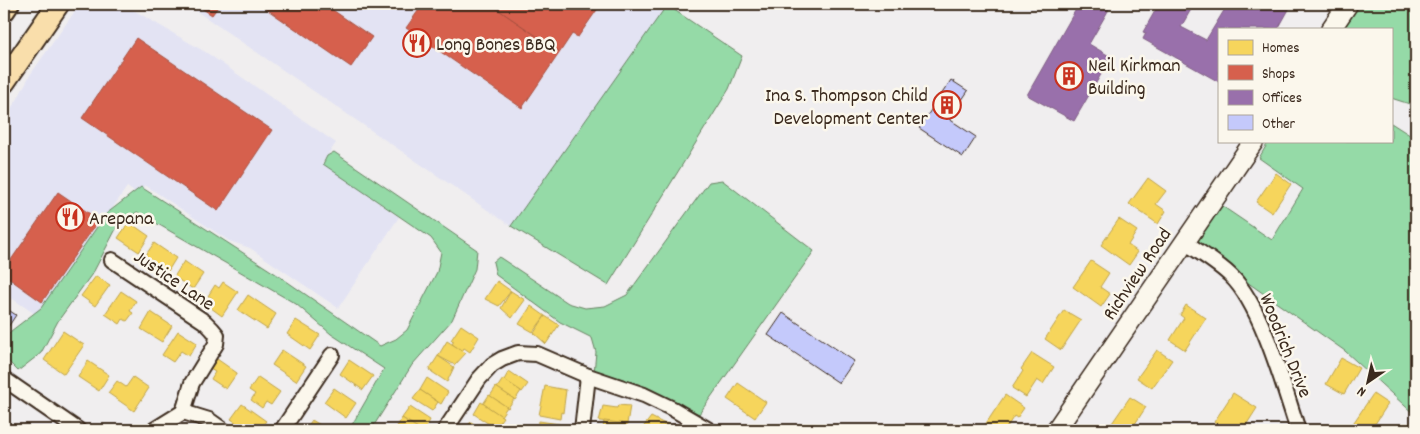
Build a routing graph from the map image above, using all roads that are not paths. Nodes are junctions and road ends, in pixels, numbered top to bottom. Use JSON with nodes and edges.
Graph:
{"nodes":[{"id":1,"x":8,"y":4,"type":"edge"},
{"id":2,"x":58,"y":4,"type":"edge"},
{"id":3,"x":1348,"y":4,"type":"edge"},
{"id":4,"x":4,"y":10,"type":"edge"},
{"id":5,"x":1332,"y":28,"type":"edge"},
{"id":6,"x":4,"y":82,"type":"edge"},
{"id":7,"x":1253,"y":142,"type":"edge"},
{"id":8,"x":1185,"y":242,"type":"junction"},
{"id":9,"x":112,"y":260,"type":"dead end"},
{"id":10,"x":332,"y":355,"type":"dead end"},
{"id":11,"x":588,"y":376,"type":"junction"},
{"id":12,"x":4,"y":379,"type":"edge"},
{"id":13,"x":183,"y":412,"type":"junction"},
{"id":14,"x":78,"y":430,"type":"edge"},
{"id":15,"x":154,"y":430,"type":"edge"},
{"id":16,"x":223,"y":430,"type":"edge"},
{"id":17,"x":282,"y":430,"type":"edge"},
{"id":18,"x":445,"y":430,"type":"edge"},
{"id":19,"x":582,"y":430,"type":"edge"},
{"id":20,"x":709,"y":430,"type":"edge"},
{"id":21,"x":1056,"y":430,"type":"edge"},
{"id":22,"x":1298,"y":430,"type":"edge"}],
"edges":[{"from":1,"to":4,"type":"main road"},
{"from":2,"to":6,"type":"main road"},
{"from":3,"to":5,"type":"street"},
{"from":7,"to":8,"type":"street","name":"Richview Road"},
{"from":8,"to":21,"type":"street","name":"Richview Road"},
{"from":8,"to":22,"type":"street","name":"Woodrich Drive"},
{"from":9,"to":13,"type":"street","name":"Justice Lane"},
{"from":10,"to":17,"type":"street"},
{"from":11,"to":18,"type":"street"},
{"from":11,"to":19,"type":"street"},
{"from":11,"to":20,"type":"street"},
{"from":12,"to":14,"type":"street"},
{"from":13,"to":15,"type":"street"},
{"from":13,"to":16,"type":"street"}]}
